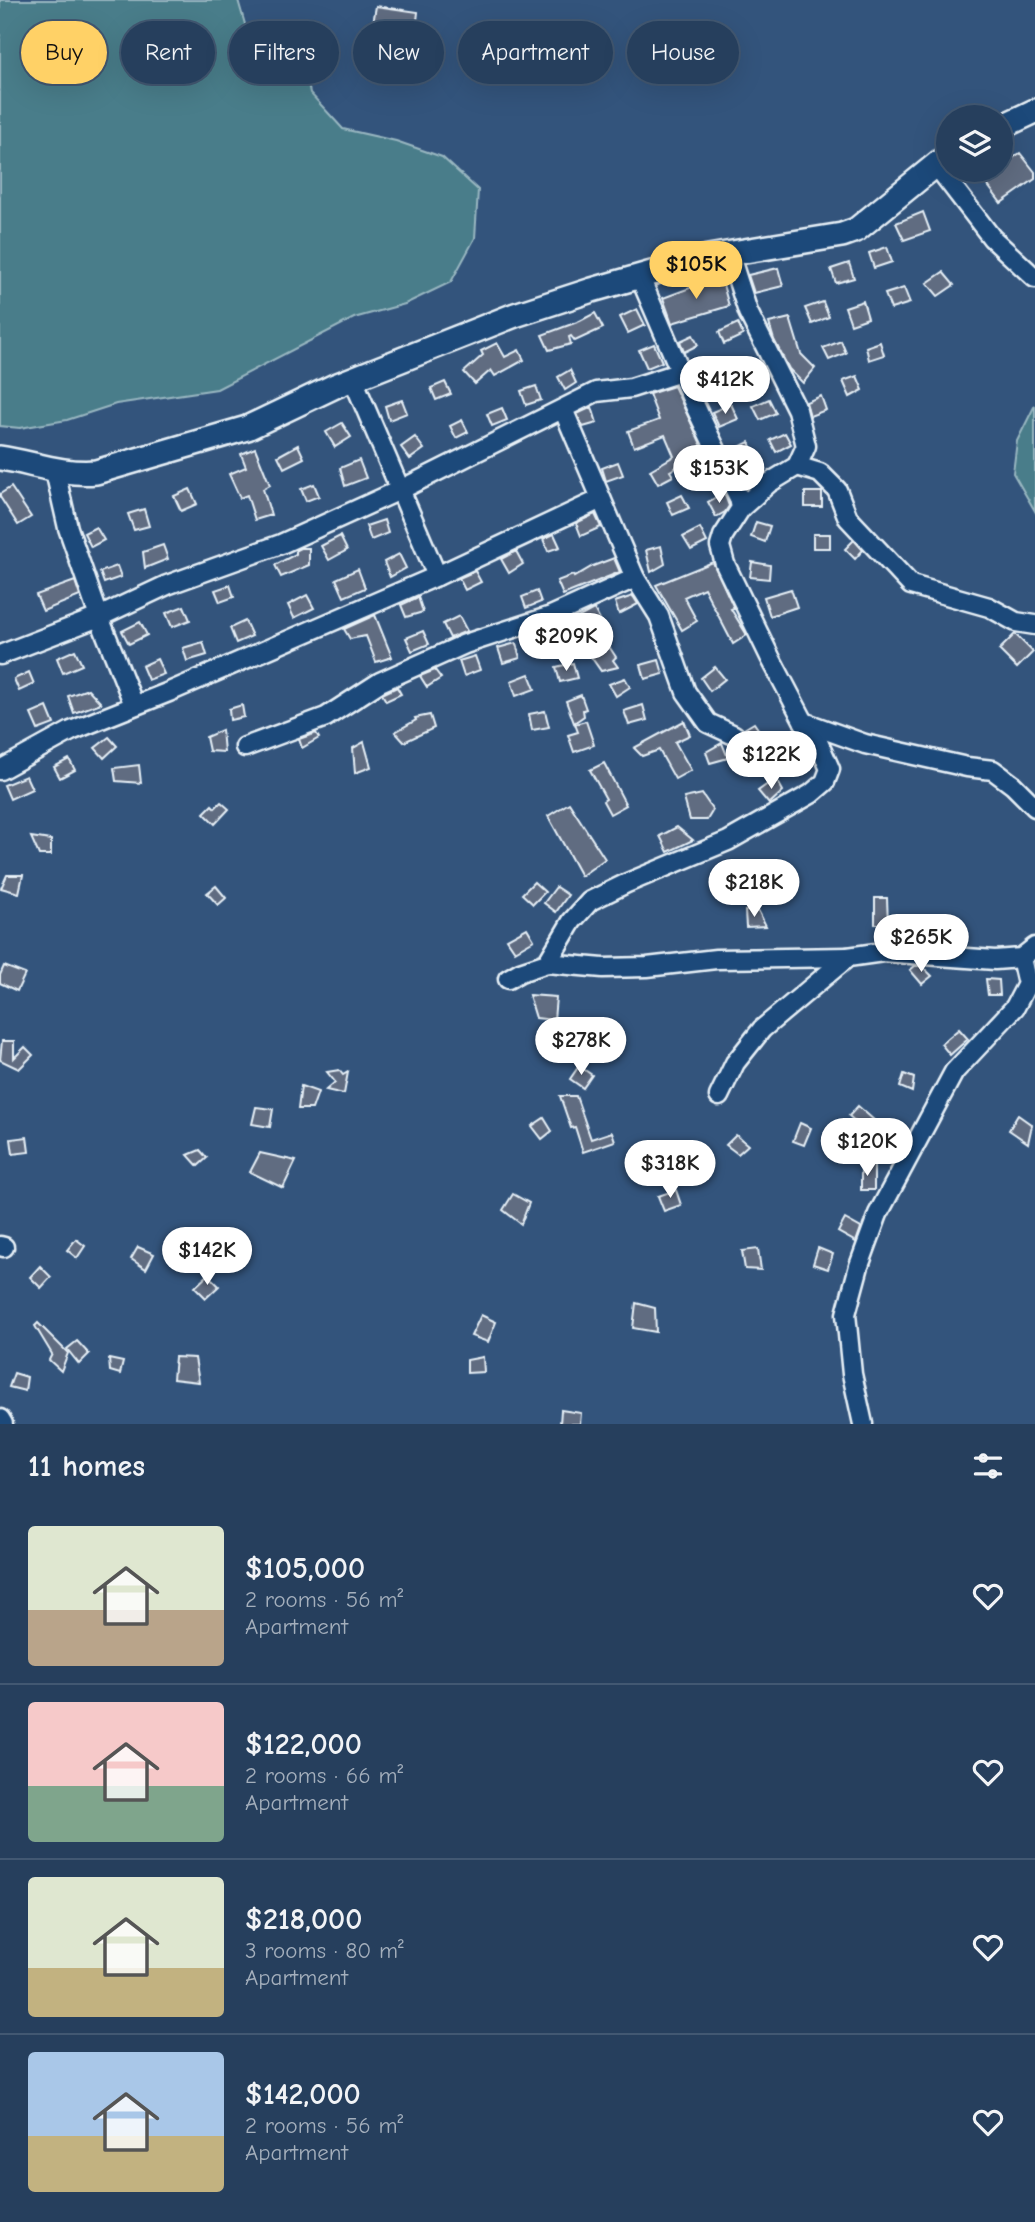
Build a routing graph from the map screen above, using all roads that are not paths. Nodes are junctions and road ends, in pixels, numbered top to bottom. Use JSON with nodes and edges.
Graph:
{"nodes":[{"id":1,"x":1035,"y":111,"type":"edge"},
{"id":2,"x":1013,"y":121,"type":"edge"},
{"id":3,"x":936,"y":165,"type":"edge"},
{"id":4,"x":956,"y":182,"type":"edge"},
{"id":5,"x":729,"y":253,"type":"junction"},
{"id":6,"x":639,"y":275,"type":"junction"},
{"id":7,"x":1035,"y":278,"type":"edge"},
{"id":8,"x":681,"y":372,"type":"junction"},
{"id":9,"x":353,"y":379,"type":"junction"},
{"id":10,"x":563,"y":409,"type":"junction"},
{"id":11,"x":0,"y":458,"type":"edge"},
{"id":12,"x":797,"y":466,"type":"junction"},
{"id":13,"x":55,"y":471,"type":"junction"},
{"id":14,"x":400,"y":491,"type":"junction"},
{"id":15,"x":601,"y":499,"type":"junction"},
{"id":16,"x":741,"y":508,"type":"junction"},
{"id":17,"x":437,"y":576,"type":"junction"},
{"id":18,"x":635,"y":578,"type":"junction"},
{"id":19,"x":99,"y":617,"type":"junction"},
{"id":20,"x":1035,"y":625,"type":"edge"},
{"id":21,"x":0,"y":655,"type":"edge"},
{"id":22,"x":134,"y":705,"type":"junction"},
{"id":23,"x":804,"y":722,"type":"junction"},
{"id":24,"x":734,"y":735,"type":"dead end"},
{"id":25,"x":245,"y":747,"type":"dead end"},
{"id":26,"x":0,"y":770,"type":"edge"},
{"id":27,"x":1035,"y":807,"type":"edge"},
{"id":28,"x":1028,"y":952,"type":"edge"},
{"id":29,"x":848,"y":957,"type":"junction"},
{"id":30,"x":547,"y":963,"type":"junction"},
{"id":31,"x":508,"y":979,"type":"dead end"},
{"id":32,"x":1031,"y":982,"type":"edge"},
{"id":33,"x":719,"y":1096,"type":"dead end"},
{"id":34,"x":0,"y":1419,"type":"edge"},
{"id":35,"x":3,"y":1424,"type":"edge"},
{"id":36,"x":863,"y":1424,"type":"edge"}],
"edges":[{"from":1,"to":2,"type":"main road"},
{"from":3,"to":5,"type":"main road"},
{"from":4,"to":7,"type":"street"},
{"from":5,"to":6,"type":"main road"},
{"from":5,"to":12,"type":"street"},
{"from":6,"to":8,"type":"street"},
{"from":6,"to":9,"type":"main road"},
{"from":8,"to":10,"type":"street"},
{"from":8,"to":16,"type":"street"},
{"from":9,"to":13,"type":"main road"},
{"from":9,"to":14,"type":"street"},
{"from":10,"to":14,"type":"street"},
{"from":10,"to":15,"type":"street"},
{"from":11,"to":13,"type":"main road"},
{"from":12,"to":16,"type":"street"},
{"from":12,"to":20,"type":"street"},
{"from":13,"to":19,"type":"street"},
{"from":14,"to":17,"type":"street"},
{"from":14,"to":19,"type":"street"},
{"from":15,"to":17,"type":"street"},
{"from":15,"to":18,"type":"street"},
{"from":16,"to":23,"type":"street"},
{"from":17,"to":22,"type":"street"},
{"from":18,"to":24,"type":"street"},
{"from":18,"to":25,"type":"street"},
{"from":19,"to":21,"type":"street"},
{"from":19,"to":22,"type":"street"},
{"from":22,"to":26,"type":"street"},
{"from":23,"to":27,"type":"street"},
{"from":23,"to":30,"type":"street"},
{"from":28,"to":29,"type":"street"},
{"from":28,"to":32,"type":"street"},
{"from":29,"to":30,"type":"street"},
{"from":29,"to":33,"type":"street"},
{"from":30,"to":31,"type":"street"},
{"from":32,"to":36,"type":"street"},
{"from":34,"to":35,"type":"street"}]}
